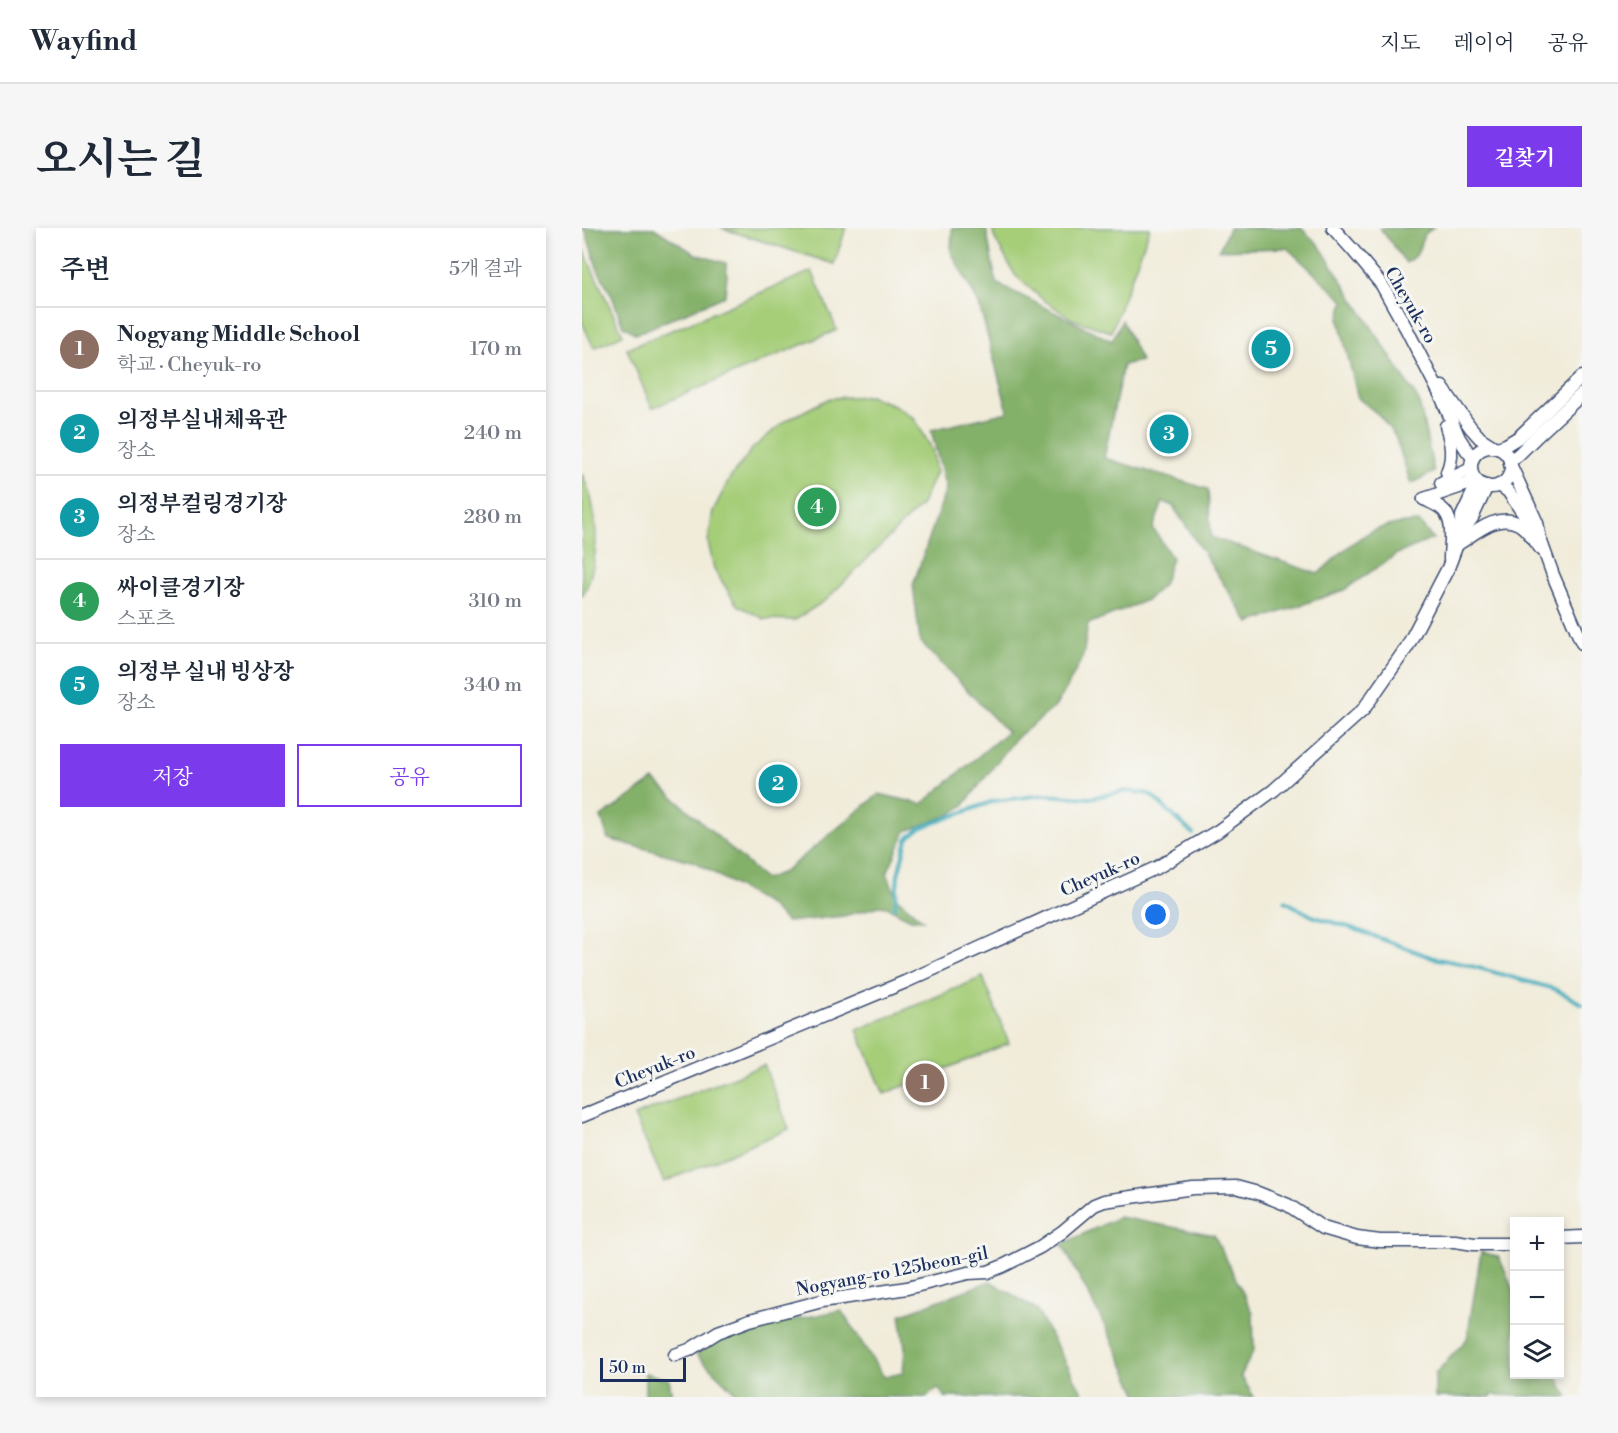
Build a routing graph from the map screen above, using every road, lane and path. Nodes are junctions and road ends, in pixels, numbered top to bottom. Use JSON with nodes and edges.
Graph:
{"nodes":[{"id":1,"x":1333,"y":228,"type":"edge"},
{"id":2,"x":1430,"y":376,"type":"junction"},
{"id":3,"x":1582,"y":377,"type":"edge"},
{"id":4,"x":1582,"y":394,"type":"edge"},
{"id":5,"x":1496,"y":448,"type":"junction"},
{"id":6,"x":1510,"y":462,"type":"junction"},
{"id":7,"x":1480,"y":476,"type":"junction"},
{"id":8,"x":1540,"y":539,"type":"junction"},
{"id":9,"x":1458,"y":544,"type":"junction"},
{"id":10,"x":1545,"y":554,"type":"junction"},
{"id":11,"x":1448,"y":568,"type":"junction"},
{"id":12,"x":1582,"y":643,"type":"edge"},
{"id":13,"x":582,"y":1116,"type":"edge"},
{"id":14,"x":1582,"y":1237,"type":"edge"},
{"id":15,"x":1564,"y":1238,"type":"edge"},
{"id":16,"x":1510,"y":1244,"type":"edge"},
{"id":17,"x":675,"y":1355,"type":"dead end"}],
"edges":[{"from":1,"to":2,"type":"street","name":"Cheyuk-ro"},
{"from":2,"to":5,"type":"street"},
{"from":2,"to":7,"type":"street"},
{"from":2,"to":7,"type":"street"},
{"from":3,"to":5,"type":"street"},
{"from":4,"to":6,"type":"street","name":"Cheyuk-ro"},
{"from":5,"to":6,"type":"street"},
{"from":5,"to":7,"type":"street"},
{"from":6,"to":7,"type":"street","name":"Cheyuk-ro"},
{"from":6,"to":8,"type":"street"},
{"from":7,"to":8,"type":"street"},
{"from":7,"to":9,"type":"street","name":"Cheyuk-ro"},
{"from":7,"to":11,"type":"street"},
{"from":8,"to":10,"type":"street"},
{"from":9,"to":10,"type":"street"},
{"from":9,"to":11,"type":"street","name":"Cheyuk-ro"},
{"from":10,"to":12,"type":"street"},
{"from":11,"to":13,"type":"street","name":"Cheyuk-ro"},
{"from":14,"to":15,"type":"street"},
{"from":16,"to":17,"type":"street","name":"Nogyang-ro 125beon-gil"}]}
